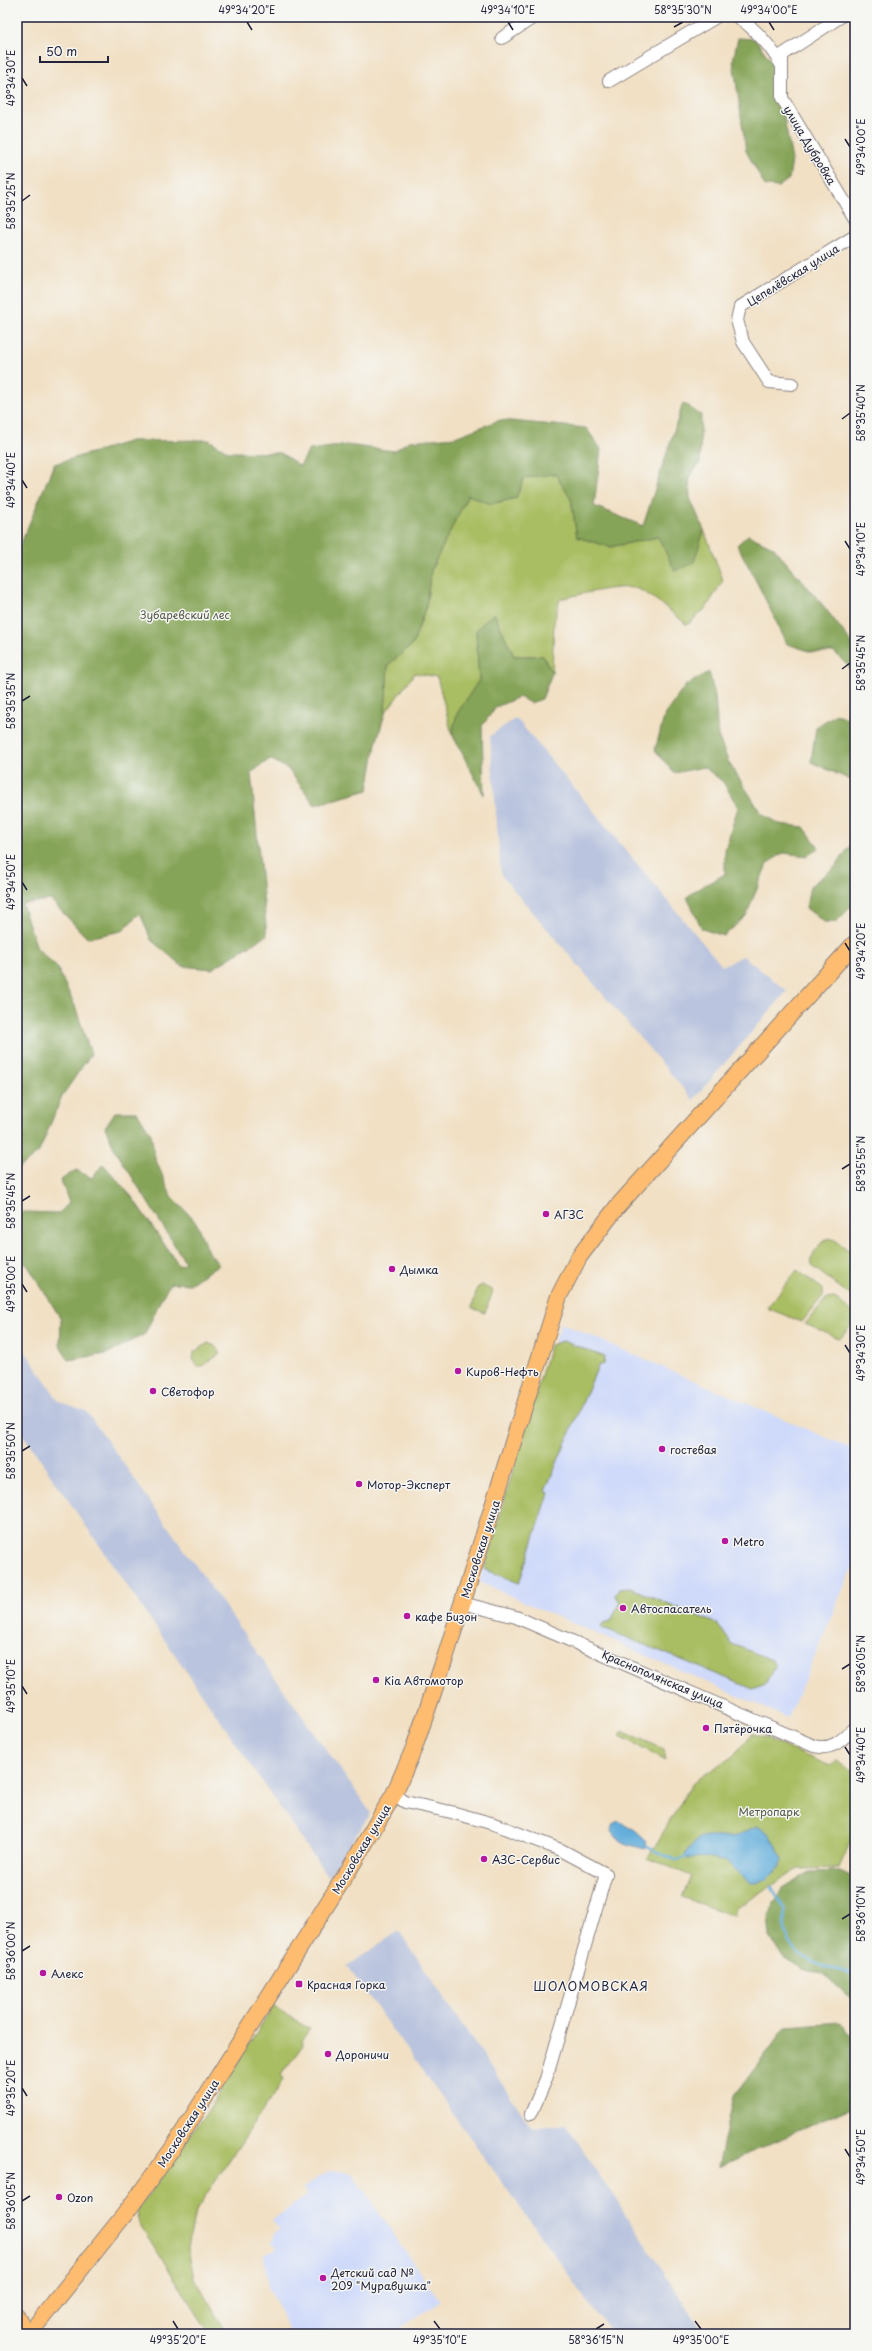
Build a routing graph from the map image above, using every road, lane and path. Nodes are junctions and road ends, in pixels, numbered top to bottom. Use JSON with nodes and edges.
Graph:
{"nodes":[{"id":1,"x":534,"y":17,"type":"edge"},
{"id":2,"x":716,"y":17,"type":"edge"},
{"id":3,"x":738,"y":17,"type":"edge"},
{"id":4,"x":840,"y":17,"type":"edge"},
{"id":5,"x":502,"y":38,"type":"dead end"},
{"id":6,"x":782,"y":66,"type":"junction"},
{"id":7,"x":609,"y":81,"type":"dead end"},
{"id":8,"x":855,"y":219,"type":"edge"},
{"id":9,"x":855,"y":236,"type":"edge"},
{"id":10,"x":792,"y":384,"type":"dead end"},
{"id":11,"x":855,"y":943,"type":"edge"},
{"id":12,"x":462,"y":1603,"type":"junction"},
{"id":13,"x":855,"y":1727,"type":"edge"},
{"id":14,"x":394,"y":1794,"type":"junction"},
{"id":15,"x":531,"y":2114,"type":"dead end"},
{"id":16,"x":17,"y":2317,"type":"edge"},
{"id":17,"x":28,"y":2334,"type":"edge"}],
"edges":[{"from":1,"to":5,"type":"street"},
{"from":2,"to":7,"type":"street"},
{"from":3,"to":6,"type":"street"},
{"from":4,"to":6,"type":"street","name":"улица Дубровка"},
{"from":6,"to":8,"type":"street","name":"улица Дубровка"},
{"from":9,"to":10,"type":"street","name":"Цепелёвская улица"},
{"from":11,"to":12,"type":"main road","name":"Московская улица"},
{"from":12,"to":13,"type":"street","name":"Краснополянская улица"},
{"from":12,"to":14,"type":"main road","name":"Московская улица"},
{"from":14,"to":15,"type":"street"},
{"from":14,"to":17,"type":"main road","name":"Московская улица"},
{"from":16,"to":17,"type":"main road"}]}
